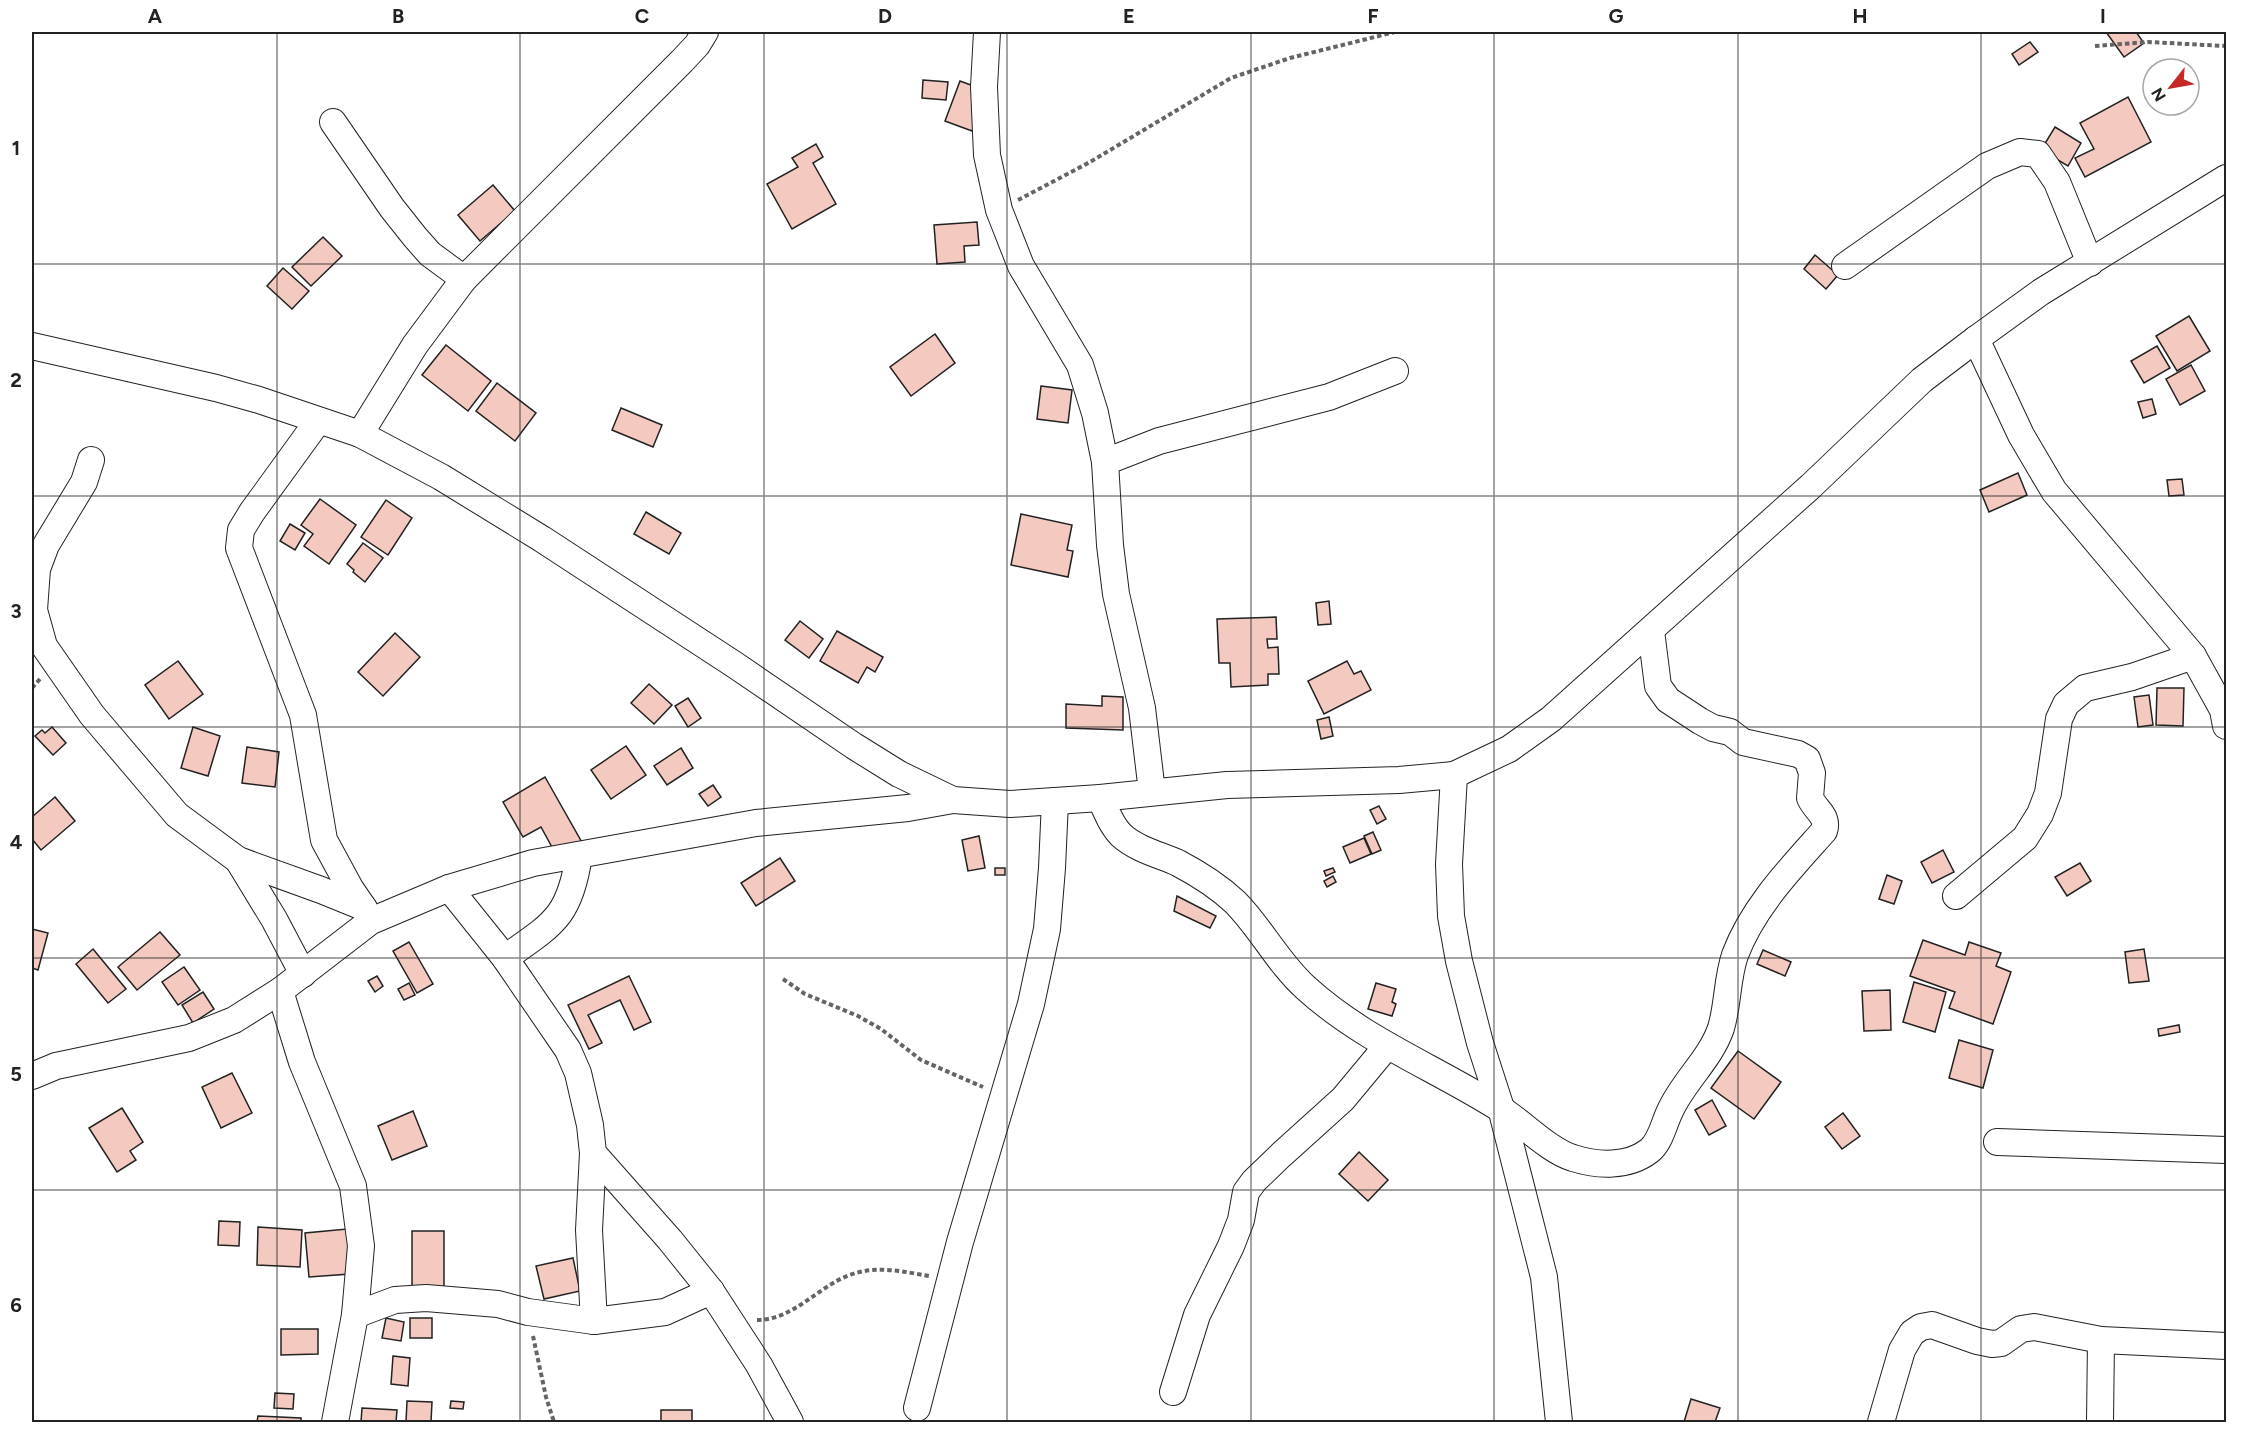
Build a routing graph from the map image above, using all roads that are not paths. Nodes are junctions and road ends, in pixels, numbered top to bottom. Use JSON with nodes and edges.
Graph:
{"nodes":[{"id":1,"x":705,"y":32,"type":"edge"},
{"id":2,"x":987,"y":32,"type":"edge"},
{"id":3,"x":333,"y":122,"type":"dead end"},
{"id":4,"x":2226,"y":178,"type":"edge"},
{"id":5,"x":2090,"y":262,"type":"junction"},
{"id":6,"x":1845,"y":266,"type":"dead end"},
{"id":7,"x":464,"y":279,"type":"junction"},
{"id":8,"x":1976,"y":339,"type":"junction"},
{"id":9,"x":32,"y":346,"type":"edge"},
{"id":10,"x":1395,"y":371,"type":"dead end"},
{"id":11,"x":318,"y":421,"type":"junction"},
{"id":12,"x":360,"y":434,"type":"junction"},
{"id":13,"x":92,"y":460,"type":"dead end"},
{"id":14,"x":1105,"y":462,"type":"junction"},
{"id":15,"x":1651,"y":631,"type":"junction"},
{"id":16,"x":2193,"y":656,"type":"junction"},
{"id":17,"x":2226,"y":726,"type":"edge"},
{"id":18,"x":1454,"y":775,"type":"junction"},
{"id":19,"x":1152,"y":792,"type":"junction"},
{"id":20,"x":1100,"y":798,"type":"junction"},
{"id":21,"x":953,"y":800,"type":"junction"},
{"id":22,"x":1054,"y":801,"type":"junction"},
{"id":23,"x":579,"y":855,"type":"junction"},
{"id":24,"x":238,"y":860,"type":"junction"},
{"id":25,"x":449,"y":888,"type":"junction"},
{"id":26,"x":1956,"y":896,"type":"dead end"},
{"id":27,"x":367,"y":914,"type":"junction"},
{"id":28,"x":505,"y":958,"type":"junction"},
{"id":29,"x":303,"y":974,"type":"junction"},
{"id":30,"x":280,"y":991,"type":"junction"},
{"id":31,"x":1387,"y":1046,"type":"junction"},
{"id":32,"x":32,"y":1076,"type":"edge"},
{"id":33,"x":1500,"y":1108,"type":"junction"},
{"id":34,"x":1997,"y":1142,"type":"dead end"},
{"id":35,"x":2226,"y":1150,"type":"edge"},
{"id":36,"x":593,"y":1154,"type":"junction"},
{"id":37,"x":711,"y":1292,"type":"junction"},
{"id":38,"x":355,"y":1315,"type":"junction"},
{"id":39,"x":594,"y":1321,"type":"junction"},
{"id":40,"x":2100,"y":1340,"type":"junction"},
{"id":41,"x":2226,"y":1346,"type":"edge"},
{"id":42,"x":1173,"y":1392,"type":"dead end"},
{"id":43,"x":917,"y":1408,"type":"dead end"},
{"id":44,"x":335,"y":1422,"type":"edge"},
{"id":45,"x":790,"y":1422,"type":"edge"},
{"id":46,"x":1559,"y":1422,"type":"edge"},
{"id":47,"x":1881,"y":1422,"type":"edge"},
{"id":48,"x":2100,"y":1422,"type":"edge"}],
"edges":[{"from":1,"to":7,"type":"street"},
{"from":2,"to":14,"type":"street"},
{"from":3,"to":7,"type":"street"},
{"from":4,"to":5,"type":"street"},
{"from":5,"to":6,"type":"street"},
{"from":5,"to":8,"type":"street"},
{"from":7,"to":12,"type":"street"},
{"from":8,"to":15,"type":"street"},
{"from":8,"to":16,"type":"street"},
{"from":9,"to":11,"type":"street"},
{"from":10,"to":14,"type":"street"},
{"from":11,"to":12,"type":"street"},
{"from":11,"to":27,"type":"street"},
{"from":12,"to":21,"type":"street"},
{"from":13,"to":24,"type":"street"},
{"from":14,"to":19,"type":"street"},
{"from":15,"to":18,"type":"street"},
{"from":15,"to":33,"type":"street"},
{"from":16,"to":17,"type":"street"},
{"from":16,"to":26,"type":"street"},
{"from":18,"to":19,"type":"street"},
{"from":18,"to":33,"type":"street"},
{"from":19,"to":20,"type":"street"},
{"from":20,"to":22,"type":"street"},
{"from":20,"to":31,"type":"street"},
{"from":21,"to":22,"type":"street"},
{"from":21,"to":23,"type":"street"},
{"from":22,"to":43,"type":"street"},
{"from":23,"to":25,"type":"street"},
{"from":23,"to":28,"type":"street"},
{"from":24,"to":27,"type":"street"},
{"from":24,"to":29,"type":"street"},
{"from":25,"to":27,"type":"street"},
{"from":25,"to":28,"type":"street"},
{"from":27,"to":29,"type":"street"},
{"from":28,"to":36,"type":"street"},
{"from":29,"to":30,"type":"street"},
{"from":30,"to":32,"type":"street"},
{"from":30,"to":38,"type":"street"},
{"from":31,"to":33,"type":"street"},
{"from":31,"to":42,"type":"street"},
{"from":33,"to":46,"type":"street"},
{"from":34,"to":35,"type":"street"},
{"from":36,"to":37,"type":"street"},
{"from":36,"to":39,"type":"street"},
{"from":37,"to":39,"type":"street"},
{"from":37,"to":45,"type":"street"},
{"from":38,"to":39,"type":"street"},
{"from":38,"to":44,"type":"street"},
{"from":40,"to":41,"type":"street"},
{"from":40,"to":47,"type":"street"},
{"from":40,"to":48,"type":"street"}]}
